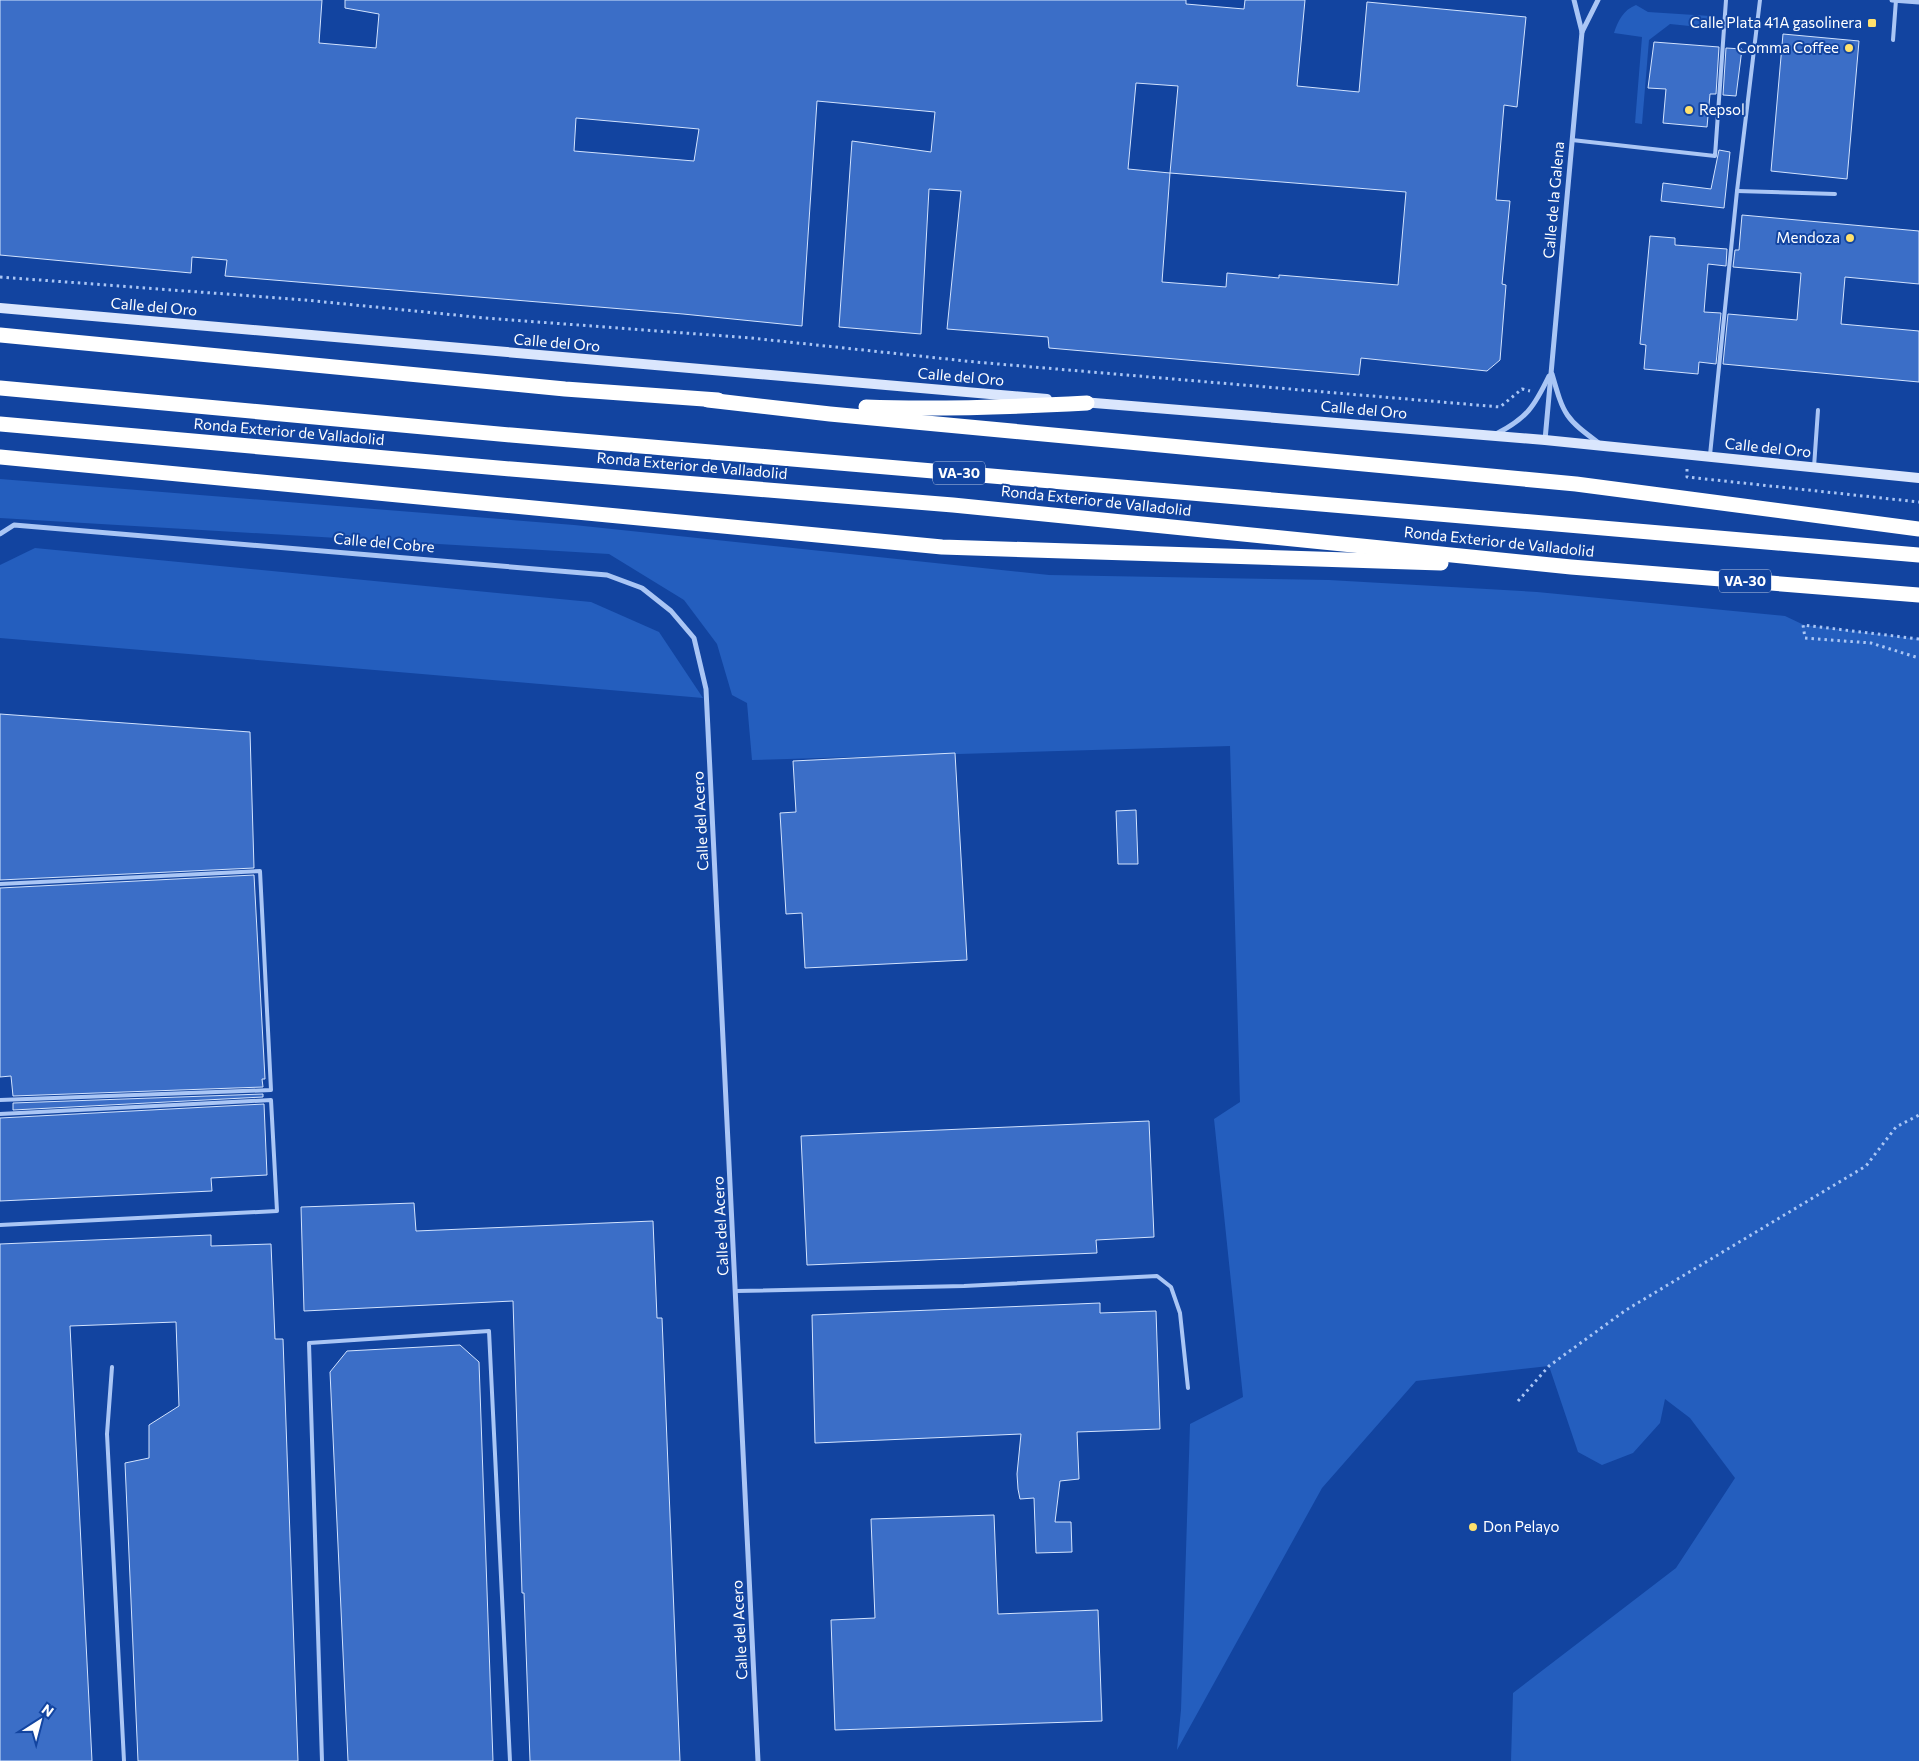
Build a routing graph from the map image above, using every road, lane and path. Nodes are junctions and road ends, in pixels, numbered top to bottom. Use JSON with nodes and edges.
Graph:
{"nodes":[{"id":1,"x":1574,"y":0,"type":"edge"},
{"id":2,"x":1598,"y":0,"type":"edge"},
{"id":3,"x":1726,"y":0,"type":"edge"},
{"id":4,"x":1760,"y":0,"type":"edge"},
{"id":5,"x":1892,"y":0,"type":"edge"},
{"id":6,"x":1896,"y":0,"type":"edge"},
{"id":7,"x":1919,"y":2,"type":"edge"},
{"id":8,"x":1582,"y":32,"type":"junction"},
{"id":9,"x":1893,"y":40,"type":"dead end"},
{"id":10,"x":1572,"y":140,"type":"junction"},
{"id":11,"x":1737,"y":191,"type":"junction"},
{"id":12,"x":1835,"y":194,"type":"dead end"},
{"id":13,"x":0,"y":277,"type":"edge"},
{"id":14,"x":0,"y":308,"type":"edge"},
{"id":15,"x":0,"y":335,"type":"edge"},
{"id":16,"x":1551,"y":371,"type":"junction"},
{"id":17,"x":0,"y":388,"type":"edge"},
{"id":18,"x":1540,"y":394,"type":"junction"},
{"id":19,"x":708,"y":400,"type":"junction"},
{"id":20,"x":1087,"y":402,"type":"junction"},
{"id":21,"x":1818,"y":410,"type":"dead end"},
{"id":22,"x":0,"y":424,"type":"edge"},
{"id":23,"x":1491,"y":436,"type":"junction"},
{"id":24,"x":1545,"y":440,"type":"junction"},
{"id":25,"x":1604,"y":447,"type":"junction"},
{"id":26,"x":1687,"y":456,"type":"junction"},
{"id":27,"x":0,"y":457,"type":"edge"},
{"id":28,"x":1710,"y":458,"type":"junction"},
{"id":29,"x":1814,"y":468,"type":"junction"},
{"id":30,"x":1919,"y":478,"type":"edge"},
{"id":31,"x":1919,"y":502,"type":"edge"},
{"id":32,"x":1919,"y":529,"type":"edge"},
{"id":33,"x":0,"y":534,"type":"edge"},
{"id":34,"x":1919,"y":555,"type":"edge"},
{"id":35,"x":1572,"y":567,"type":"junction"},
{"id":36,"x":1919,"y":595,"type":"edge"},
{"id":37,"x":1919,"y":639,"type":"edge"},
{"id":38,"x":1919,"y":658,"type":"edge"},
{"id":39,"x":706,"y":689,"type":"joint"},
{"id":40,"x":0,"y":884,"type":"edge"},
{"id":41,"x":0,"y":1100,"type":"edge"},
{"id":42,"x":0,"y":1114,"type":"edge"},
{"id":43,"x":1919,"y":1115,"type":"edge"},
{"id":44,"x":0,"y":1224,"type":"edge"},
{"id":45,"x":736,"y":1291,"type":"junction"},
{"id":46,"x":112,"y":1366,"type":"dead end"},
{"id":47,"x":1188,"y":1388,"type":"dead end"},
{"id":48,"x":1518,"y":1401,"type":"dead end"},
{"id":49,"x":124,"y":1761,"type":"edge"},
{"id":50,"x":322,"y":1761,"type":"edge"},
{"id":51,"x":510,"y":1761,"type":"edge"},
{"id":52,"x":758,"y":1761,"type":"edge"}],
"edges":[{"from":1,"to":8,"type":"street","name":"Calle de la Galena"},
{"from":2,"to":8,"type":"street","name":"Calle de la Galena"},
{"from":3,"to":10,"type":"lane"},
{"from":4,"to":11,"type":"lane"},
{"from":5,"to":6,"type":"street"},
{"from":6,"to":7,"type":"street"},
{"from":6,"to":9,"type":"lane"},
{"from":8,"to":10,"type":"street","name":"Calle de la Galena"},
{"from":10,"to":16,"type":"street","name":"Calle de la Galena"},
{"from":11,"to":12,"type":"lane"},
{"from":11,"to":28,"type":"lane"},
{"from":13,"to":18,"type":"path"},
{"from":14,"to":20,"type":"street","name":"Calle del Oro"},
{"from":15,"to":19,"type":"highway"},
{"from":16,"to":18,"type":"street","name":"Calle de la Galena"},
{"from":16,"to":24,"type":"street","name":"Calle de la Galena"},
{"from":16,"to":25,"type":"street","name":"Calle de la Galena"},
{"from":17,"to":34,"type":"highway","name":"Ronda Exterior de Valladolid","number":"VA-30"},
{"from":18,"to":23,"type":"street","name":"Calle de la Galena"},
{"from":19,"to":20,"type":"highway"},
{"from":19,"to":32,"type":"highway"},
{"from":20,"to":23,"type":"street","name":"Calle del Oro"},
{"from":21,"to":29,"type":"lane"},
{"from":22,"to":35,"type":"highway","name":"Ronda Exterior de Valladolid","number":"VA-30"},
{"from":23,"to":24,"type":"street","name":"Calle del Oro"},
{"from":24,"to":25,"type":"street","name":"Calle del Oro"},
{"from":25,"to":26,"type":"street","name":"Calle del Oro"},
{"from":26,"to":28,"type":"street","name":"Calle del Oro"},
{"from":26,"to":31,"type":"path"},
{"from":27,"to":35,"type":"highway"},
{"from":28,"to":29,"type":"street","name":"Calle del Oro"},
{"from":29,"to":30,"type":"street","name":"Calle del Oro"},
{"from":33,"to":39,"type":"street","name":"Calle del Cobre"},
{"from":35,"to":36,"type":"highway","name":"Ronda Exterior de Valladolid","number":"VA-30"},
{"from":37,"to":38,"type":"path"},
{"from":39,"to":45,"type":"street","name":"Calle del Acero"},
{"from":40,"to":41,"type":"lane"},
{"from":42,"to":44,"type":"lane"},
{"from":43,"to":48,"type":"path"},
{"from":45,"to":47,"type":"lane"},
{"from":45,"to":52,"type":"street","name":"Calle del Acero"},
{"from":46,"to":49,"type":"lane"},
{"from":50,"to":51,"type":"lane"}]}
